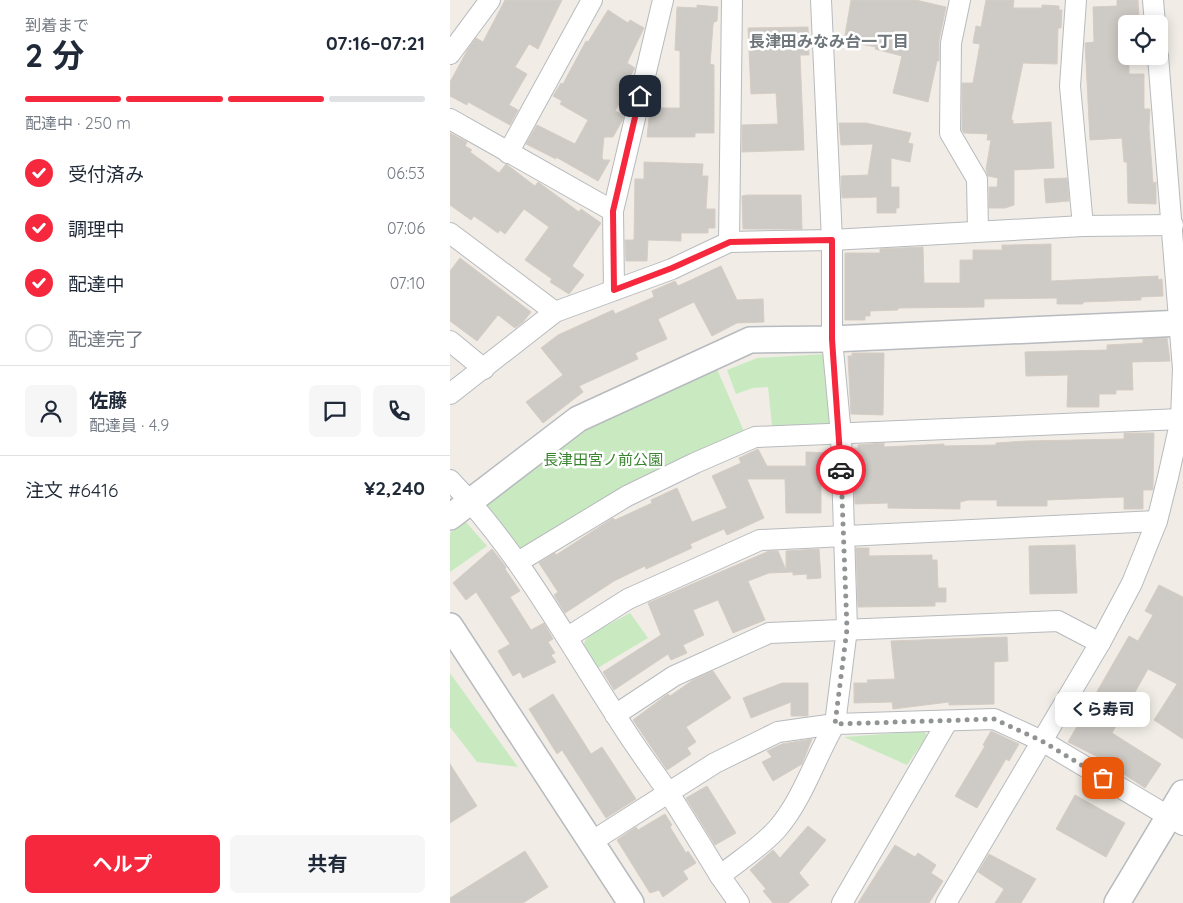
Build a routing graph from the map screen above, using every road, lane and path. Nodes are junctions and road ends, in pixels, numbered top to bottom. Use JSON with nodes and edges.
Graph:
{"nodes":[{"id":1,"x":490,"y":0,"type":"edge"},
{"id":2,"x":592,"y":0,"type":"edge"},
{"id":3,"x":663,"y":0,"type":"edge"},
{"id":4,"x":732,"y":0,"type":"edge"},
{"id":5,"x":821,"y":0,"type":"edge"},
{"id":6,"x":960,"y":0,"type":"edge"},
{"id":7,"x":1076,"y":0,"type":"edge"},
{"id":8,"x":1153,"y":0,"type":"edge"},
{"id":9,"x":1154,"y":15,"type":"edge"},
{"id":10,"x":450,"y":54,"type":"edge"},
{"id":11,"x":1159,"y":65,"type":"edge"},
{"id":12,"x":450,"y":119,"type":"edge"},
{"id":13,"x":508,"y":153,"type":"junction"},
{"id":14,"x":613,"y":211,"type":"junction"},
{"id":15,"x":1173,"y":225,"type":"junction"},
{"id":16,"x":1083,"y":226,"type":"junction"},
{"id":17,"x":978,"y":231,"type":"junction"},
{"id":18,"x":450,"y":233,"type":"edge"},
{"id":19,"x":832,"y":240,"type":"junction"},
{"id":20,"x":730,"y":242,"type":"junction"},
{"id":21,"x":614,"y":290,"type":"junction"},
{"id":22,"x":555,"y":312,"type":"junction"},
{"id":23,"x":1182,"y":323,"type":"edge"},
{"id":24,"x":832,"y":339,"type":"junction"},
{"id":25,"x":450,"y":341,"type":"edge"},
{"id":26,"x":484,"y":369,"type":"junction"},
{"id":27,"x":450,"y":394,"type":"edge"},
{"id":28,"x":1181,"y":420,"type":"junction"},
{"id":29,"x":841,"y":435,"type":"junction"},
{"id":30,"x":450,"y":480,"type":"edge"},
{"id":31,"x":470,"y":501,"type":"junction"},
{"id":32,"x":450,"y":517,"type":"edge"},
{"id":33,"x":1157,"y":521,"type":"junction"},
{"id":34,"x":842,"y":536,"type":"junction"},
{"id":35,"x":518,"y":562,"type":"junction"},
{"id":36,"x":450,"y":626,"type":"edge"},
{"id":37,"x":847,"y":629,"type":"junction"},
{"id":38,"x":568,"y":637,"type":"junction"},
{"id":39,"x":1100,"y":643,"type":"junction"},
{"id":40,"x":615,"y":715,"type":"junction"},
{"id":41,"x":947,"y":722,"type":"junction"},
{"id":42,"x":835,"y":724,"type":"junction"},
{"id":43,"x":1042,"y":741,"type":"junction"},
{"id":44,"x":1183,"y":793,"type":"edge"},
{"id":45,"x":669,"y":794,"type":"junction"},
{"id":46,"x":1176,"y":821,"type":"edge"},
{"id":47,"x":591,"y":842,"type":"junction"},
{"id":48,"x":720,"y":876,"type":"junction"},
{"id":49,"x":631,"y":903,"type":"edge"},
{"id":50,"x":739,"y":903,"type":"edge"},
{"id":51,"x":842,"y":903,"type":"edge"},
{"id":52,"x":946,"y":903,"type":"edge"},
{"id":53,"x":1117,"y":903,"type":"edge"}],
"edges":[{"from":1,"to":10,"type":"street"},
{"from":2,"to":13,"type":"street"},
{"from":3,"to":14,"type":"street"},
{"from":4,"to":20,"type":"street"},
{"from":5,"to":19,"type":"street"},
{"from":6,"to":17,"type":"street"},
{"from":7,"to":16,"type":"street"},
{"from":8,"to":9,"type":"street"},
{"from":11,"to":15,"type":"street"},
{"from":12,"to":13,"type":"street"},
{"from":13,"to":14,"type":"street"},
{"from":14,"to":21,"type":"street"},
{"from":15,"to":16,"type":"street"},
{"from":15,"to":23,"type":"street"},
{"from":16,"to":17,"type":"street"},
{"from":17,"to":19,"type":"street"},
{"from":18,"to":22,"type":"street"},
{"from":19,"to":20,"type":"street"},
{"from":19,"to":24,"type":"street"},
{"from":20,"to":21,"type":"street"},
{"from":21,"to":22,"type":"street"},
{"from":22,"to":26,"type":"street"},
{"from":23,"to":24,"type":"street"},
{"from":23,"to":28,"type":"street"},
{"from":24,"to":29,"type":"street"},
{"from":24,"to":31,"type":"street"},
{"from":25,"to":26,"type":"street"},
{"from":26,"to":27,"type":"street"},
{"from":28,"to":29,"type":"street"},
{"from":28,"to":33,"type":"street"},
{"from":29,"to":34,"type":"street"},
{"from":29,"to":35,"type":"street"},
{"from":30,"to":31,"type":"street"},
{"from":31,"to":32,"type":"street"},
{"from":31,"to":35,"type":"street"},
{"from":33,"to":34,"type":"street"},
{"from":33,"to":39,"type":"street"},
{"from":34,"to":37,"type":"street"},
{"from":34,"to":38,"type":"street"},
{"from":35,"to":38,"type":"street"},
{"from":36,"to":47,"type":"street"},
{"from":37,"to":39,"type":"street"},
{"from":37,"to":40,"type":"street"},
{"from":37,"to":42,"type":"street"},
{"from":38,"to":40,"type":"street"},
{"from":39,"to":43,"type":"street"},
{"from":40,"to":45,"type":"street"},
{"from":41,"to":42,"type":"street"},
{"from":41,"to":43,"type":"street"},
{"from":41,"to":51,"type":"street"},
{"from":42,"to":45,"type":"street"},
{"from":42,"to":48,"type":"street"},
{"from":43,"to":46,"type":"street"},
{"from":43,"to":52,"type":"street"},
{"from":44,"to":46,"type":"street"},
{"from":45,"to":47,"type":"street"},
{"from":45,"to":48,"type":"street"},
{"from":46,"to":53,"type":"street"},
{"from":47,"to":49,"type":"street"},
{"from":48,"to":50,"type":"street"}]}
